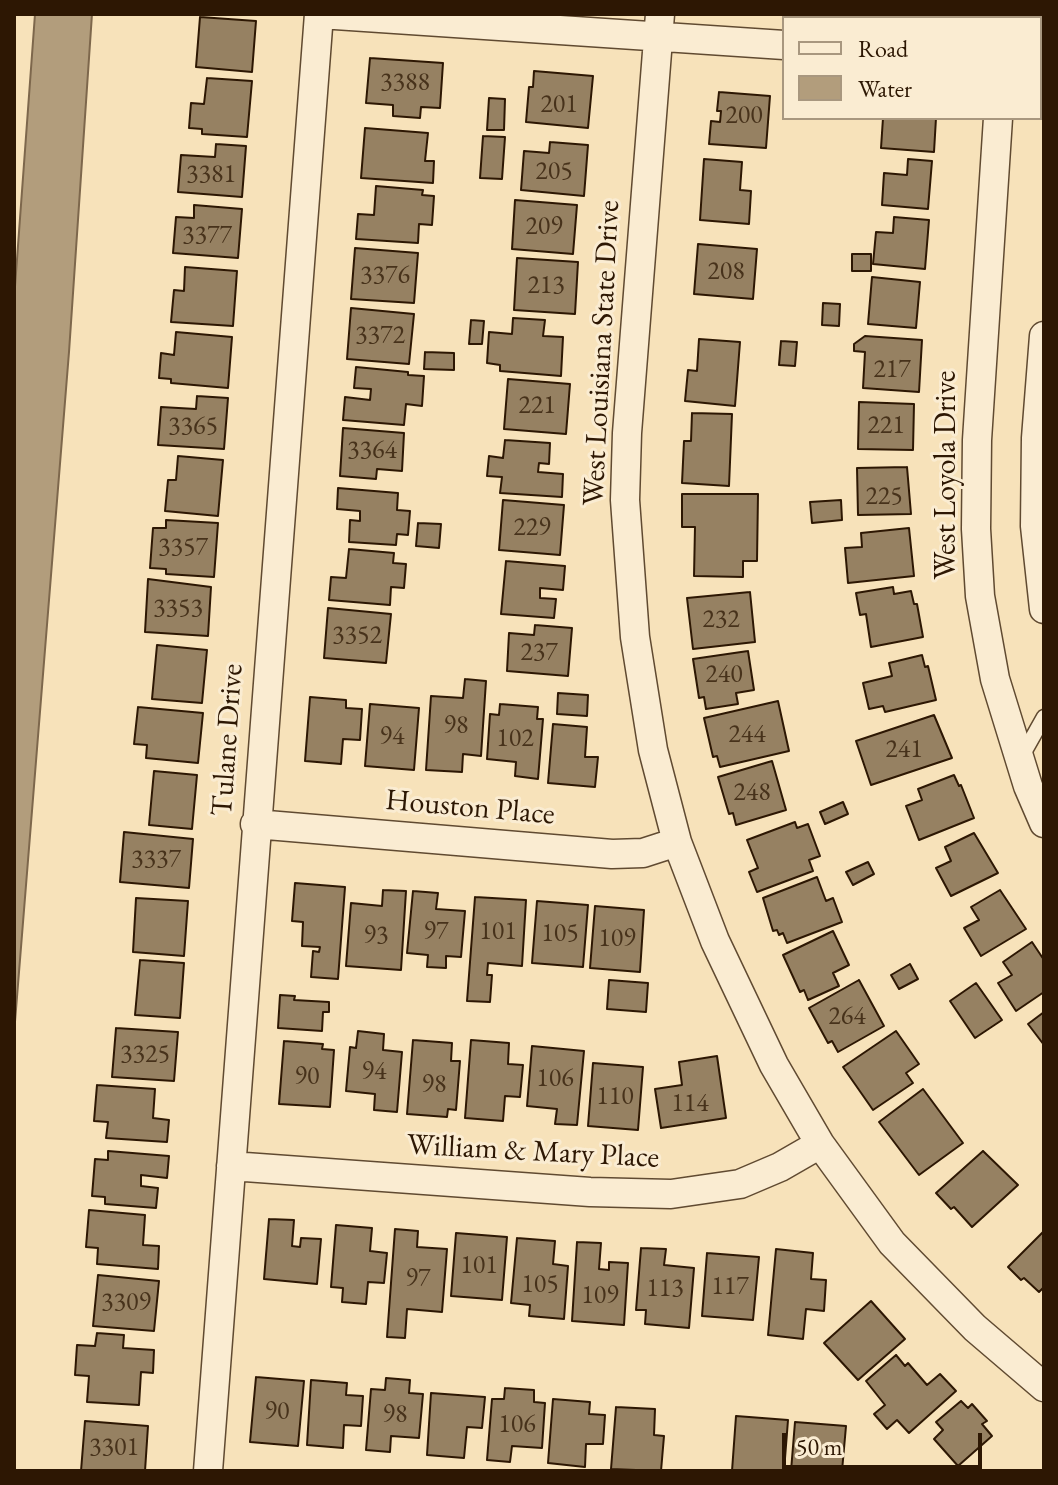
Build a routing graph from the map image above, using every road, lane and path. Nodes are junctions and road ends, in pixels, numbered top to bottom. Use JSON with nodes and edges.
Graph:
{"nodes":[{"id":1,"x":320,"y":14,"type":"edge"},
{"id":2,"x":659,"y":25,"type":"edge"},
{"id":3,"x":782,"y":45,"type":"edge"},
{"id":4,"x":998,"y":120,"type":"edge"},
{"id":5,"x":1044,"y":336,"type":"edge"},
{"id":6,"x":1044,"y":609,"type":"edge"},
{"id":7,"x":1044,"y":717,"type":"edge"},
{"id":8,"x":1020,"y":760,"type":"junction"},
{"id":9,"x":1044,"y":823,"type":"edge"},
{"id":10,"x":255,"y":824,"type":"junction"},
{"id":11,"x":677,"y":842,"type":"junction"},
{"id":12,"x":820,"y":1144,"type":"junction"},
{"id":13,"x":231,"y":1166,"type":"junction"},
{"id":14,"x":1044,"y":1387,"type":"edge"},
{"id":15,"x":208,"y":1471,"type":"edge"}],
"edges":[{"from":1,"to":2,"type":"street"},
{"from":1,"to":10,"type":"street","name":"Tulane Drive"},
{"from":2,"to":3,"type":"street"},
{"from":2,"to":11,"type":"street","name":"West Louisiana State Drive"},
{"from":4,"to":8,"type":"street","name":"West Loyola Drive"},
{"from":5,"to":6,"type":"street"},
{"from":7,"to":8,"type":"lane"},
{"from":8,"to":9,"type":"street","name":"West Loyola Drive"},
{"from":10,"to":11,"type":"street","name":"Houston Place"},
{"from":10,"to":13,"type":"street","name":"Tulane Drive"},
{"from":11,"to":12,"type":"street","name":"West Louisiana State Drive"},
{"from":12,"to":13,"type":"street","name":"William & Mary Place"},
{"from":12,"to":14,"type":"street","name":"West Louisiana State Drive"},
{"from":13,"to":15,"type":"street","name":"Tulane Drive"}]}
